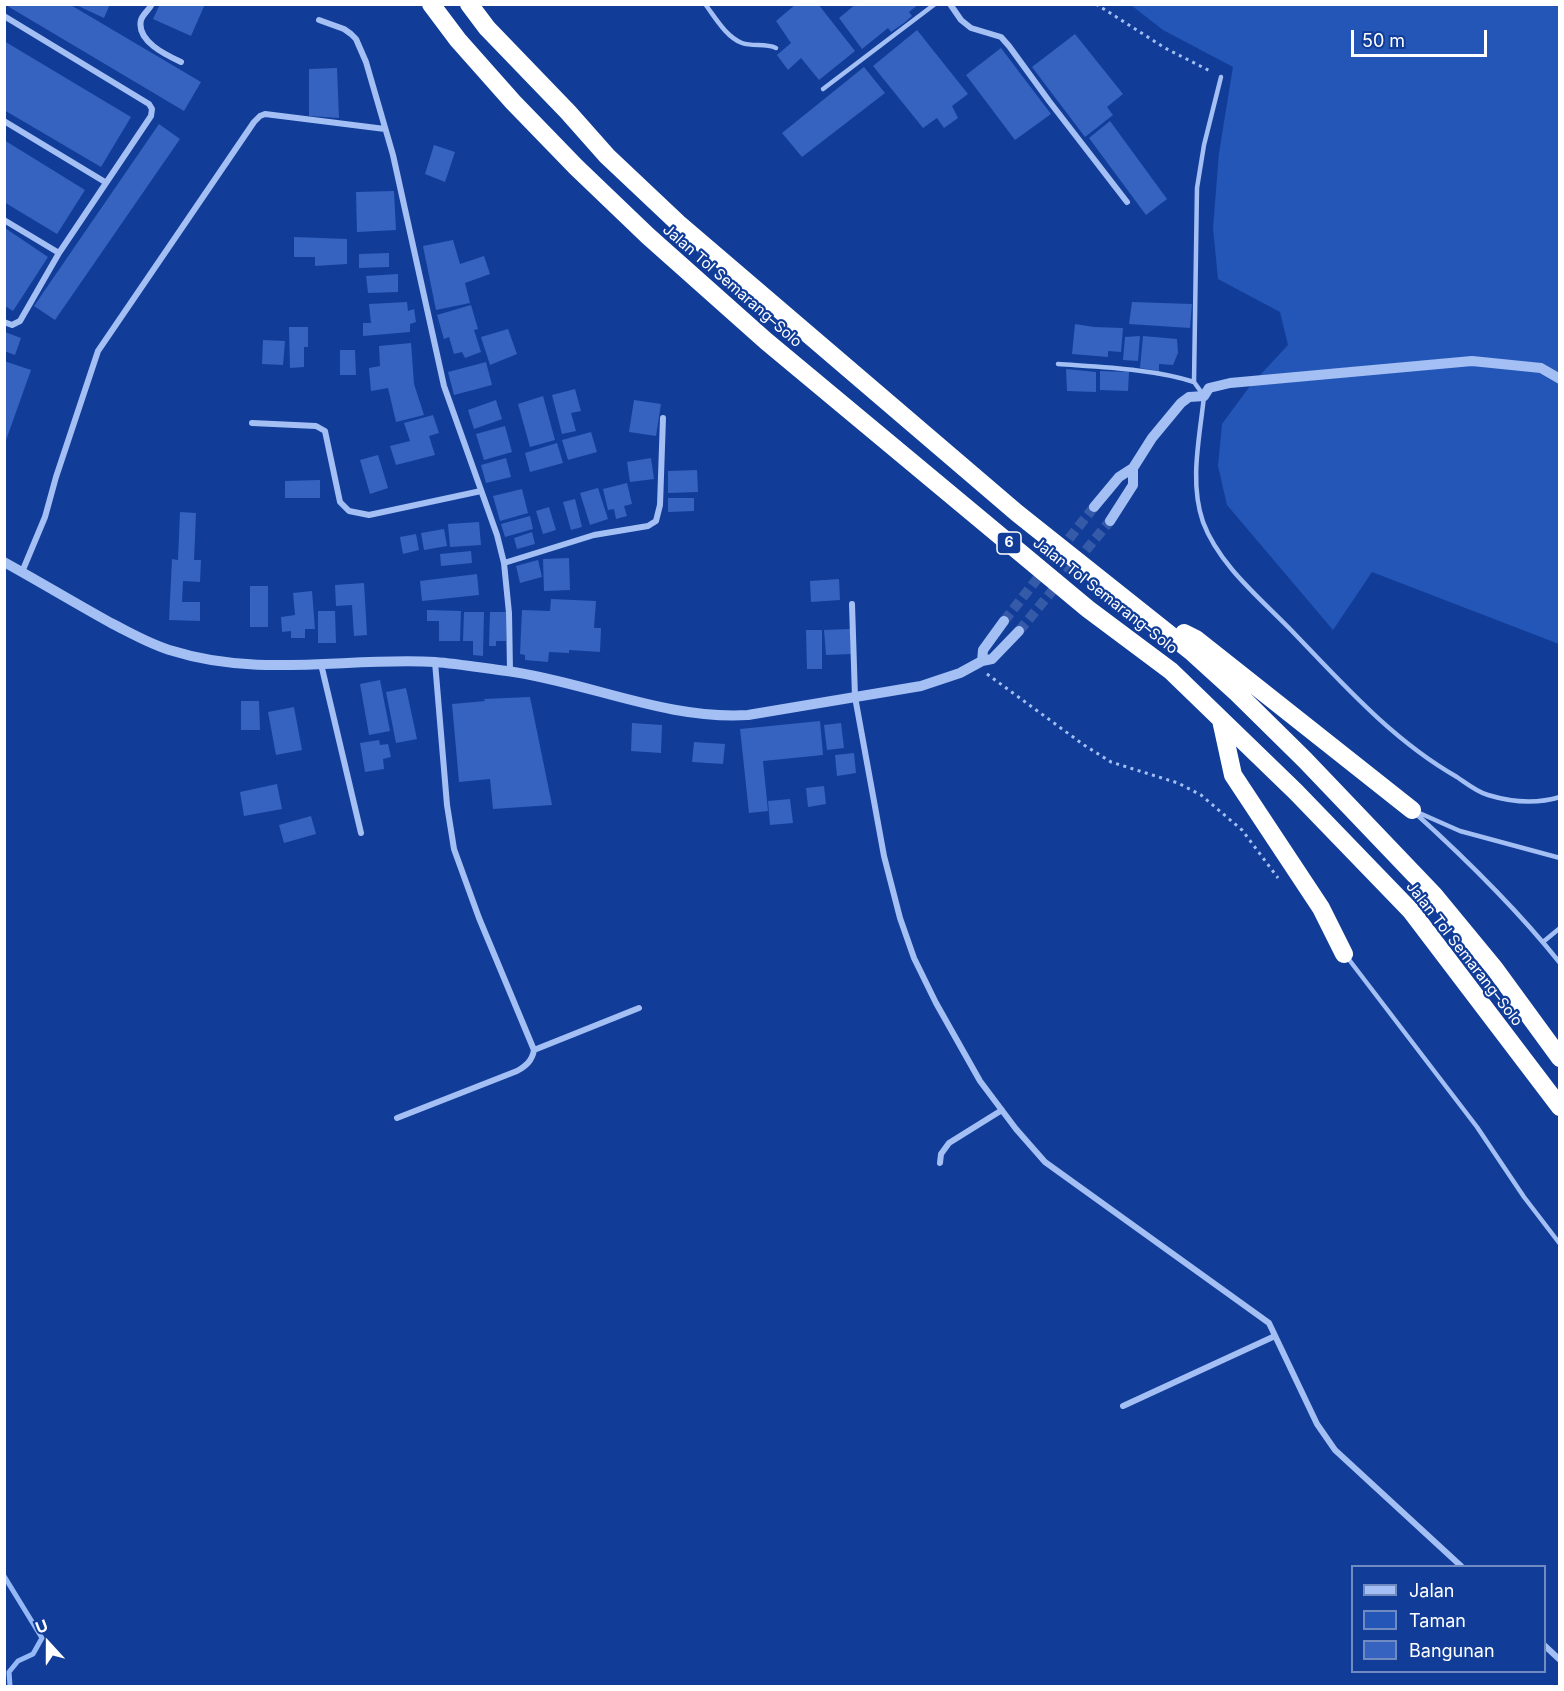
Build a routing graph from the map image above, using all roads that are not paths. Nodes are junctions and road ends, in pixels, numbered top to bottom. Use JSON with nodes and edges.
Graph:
{"nodes":[{"id":1,"x":152,"y":4,"type":"edge"},
{"id":2,"x":431,"y":4,"type":"edge"},
{"id":3,"x":469,"y":4,"type":"edge"},
{"id":4,"x":705,"y":4,"type":"edge"},
{"id":5,"x":936,"y":4,"type":"edge"},
{"id":6,"x":950,"y":4,"type":"edge"},
{"id":7,"x":4,"y":16,"type":"edge"},
{"id":8,"x":319,"y":20,"type":"dead end"},
{"id":9,"x":776,"y":48,"type":"dead end"},
{"id":10,"x":182,"y":62,"type":"dead end"},
{"id":11,"x":1221,"y":77,"type":"road end"},
{"id":12,"x":823,"y":89,"type":"dead end"},
{"id":13,"x":4,"y":122,"type":"edge"},
{"id":14,"x":385,"y":129,"type":"junction"},
{"id":15,"x":105,"y":182,"type":"junction"},
{"id":16,"x":1128,"y":202,"type":"dead end"},
{"id":17,"x":4,"y":220,"type":"edge"},
{"id":18,"x":58,"y":253,"type":"junction"},
{"id":19,"x":4,"y":322,"type":"edge"},
{"id":20,"x":1058,"y":364,"type":"dead end"},
{"id":21,"x":1560,"y":379,"type":"edge"},
{"id":22,"x":1194,"y":382,"type":"junction"},
{"id":23,"x":1204,"y":396,"type":"junction"},
{"id":24,"x":663,"y":418,"type":"dead end"},
{"id":25,"x":252,"y":423,"type":"dead end"},
{"id":26,"x":1133,"y":468,"type":"junction"},
{"id":27,"x":481,"y":491,"type":"junction"},
{"id":28,"x":1094,"y":507,"type":"tunnel mouth"},
{"id":29,"x":1110,"y":521,"type":"tunnel mouth"},
{"id":30,"x":4,"y":562,"type":"edge"},
{"id":31,"x":504,"y":563,"type":"junction"},
{"id":32,"x":22,"y":572,"type":"junction"},
{"id":33,"x":852,"y":604,"type":"dead end"},
{"id":34,"x":1132,"y":604,"type":"junction"},
{"id":35,"x":1004,"y":621,"type":"tunnel mouth"},
{"id":36,"x":1019,"y":631,"type":"tunnel mouth"},
{"id":37,"x":435,"y":662,"type":"junction"},
{"id":38,"x":979,"y":663,"type":"junction"},
{"id":39,"x":321,"y":664,"type":"junction"},
{"id":40,"x":510,"y":671,"type":"junction"},
{"id":41,"x":855,"y":697,"type":"junction"},
{"id":42,"x":1221,"y":720,"type":"junction"},
{"id":43,"x":1560,"y":797,"type":"edge"},
{"id":44,"x":1412,"y":810,"type":"junction"},
{"id":45,"x":361,"y":833,"type":"dead end"},
{"id":46,"x":1560,"y":858,"type":"edge"},
{"id":47,"x":1560,"y":928,"type":"edge"},
{"id":48,"x":1543,"y":942,"type":"junction"},
{"id":49,"x":1344,"y":954,"type":"joint"},
{"id":50,"x":1560,"y":963,"type":"edge"},
{"id":51,"x":639,"y":1008,"type":"dead end"},
{"id":52,"x":534,"y":1050,"type":"junction"},
{"id":53,"x":1560,"y":1058,"type":"edge"},
{"id":54,"x":1560,"y":1107,"type":"edge"},
{"id":55,"x":1002,"y":1110,"type":"junction"},
{"id":56,"x":397,"y":1118,"type":"dead end"},
{"id":57,"x":940,"y":1163,"type":"dead end"},
{"id":58,"x":1560,"y":1245,"type":"edge"},
{"id":59,"x":1275,"y":1336,"type":"junction"},
{"id":60,"x":1123,"y":1406,"type":"dead end"},
{"id":61,"x":1460,"y":1565,"type":"edge"},
{"id":62,"x":1546,"y":1646,"type":"edge"},
{"id":63,"x":1560,"y":1660,"type":"edge"}],
"edges":[{"from":1,"to":10,"type":"street"},
{"from":2,"to":42,"type":"highway","name":"Jalan Tol Semarang–Solo","number":"6"},
{"from":3,"to":34,"type":"highway","name":"Jalan Tol Semarang–Solo","number":"6"},
{"from":4,"to":9,"type":"lane"},
{"from":5,"to":12,"type":"lane"},
{"from":6,"to":16,"type":"street"},
{"from":7,"to":15,"type":"street"},
{"from":8,"to":14,"type":"street"},
{"from":11,"to":22,"type":"lane"},
{"from":13,"to":15,"type":"street"},
{"from":14,"to":27,"type":"street"},
{"from":14,"to":32,"type":"street"},
{"from":15,"to":18,"type":"street"},
{"from":17,"to":18,"type":"street"},
{"from":18,"to":19,"type":"street"},
{"from":20,"to":22,"type":"lane"},
{"from":21,"to":23,"type":"street"},
{"from":22,"to":23,"type":"lane"},
{"from":23,"to":26,"type":"street"},
{"from":23,"to":43,"type":"lane"},
{"from":24,"to":31,"type":"street"},
{"from":25,"to":27,"type":"street"},
{"from":26,"to":28,"type":"street"},
{"from":26,"to":29,"type":"street"},
{"from":27,"to":31,"type":"street"},
{"from":30,"to":32,"type":"street"},
{"from":31,"to":40,"type":"street"},
{"from":32,"to":39,"type":"street"},
{"from":33,"to":41,"type":"street"},
{"from":34,"to":44,"type":"highway"},
{"from":34,"to":53,"type":"highway","name":"Jalan Tol Semarang–Solo","number":"6"},
{"from":35,"to":38,"type":"street"},
{"from":36,"to":38,"type":"street"},
{"from":37,"to":39,"type":"street"},
{"from":37,"to":40,"type":"street"},
{"from":37,"to":52,"type":"street"},
{"from":38,"to":41,"type":"street"},
{"from":39,"to":45,"type":"street"},
{"from":40,"to":41,"type":"street"},
{"from":41,"to":55,"type":"street"},
{"from":42,"to":49,"type":"highway"},
{"from":42,"to":54,"type":"highway","name":"Jalan Tol Semarang–Solo","number":"6"},
{"from":44,"to":46,"type":"lane"},
{"from":44,"to":48,"type":"lane"},
{"from":47,"to":48,"type":"lane"},
{"from":48,"to":50,"type":"lane"},
{"from":49,"to":58,"type":"lane"},
{"from":51,"to":52,"type":"street"},
{"from":52,"to":56,"type":"street"},
{"from":55,"to":57,"type":"street"},
{"from":55,"to":59,"type":"street"},
{"from":59,"to":60,"type":"street"},
{"from":59,"to":61,"type":"street"},
{"from":62,"to":63,"type":"street"}]}
